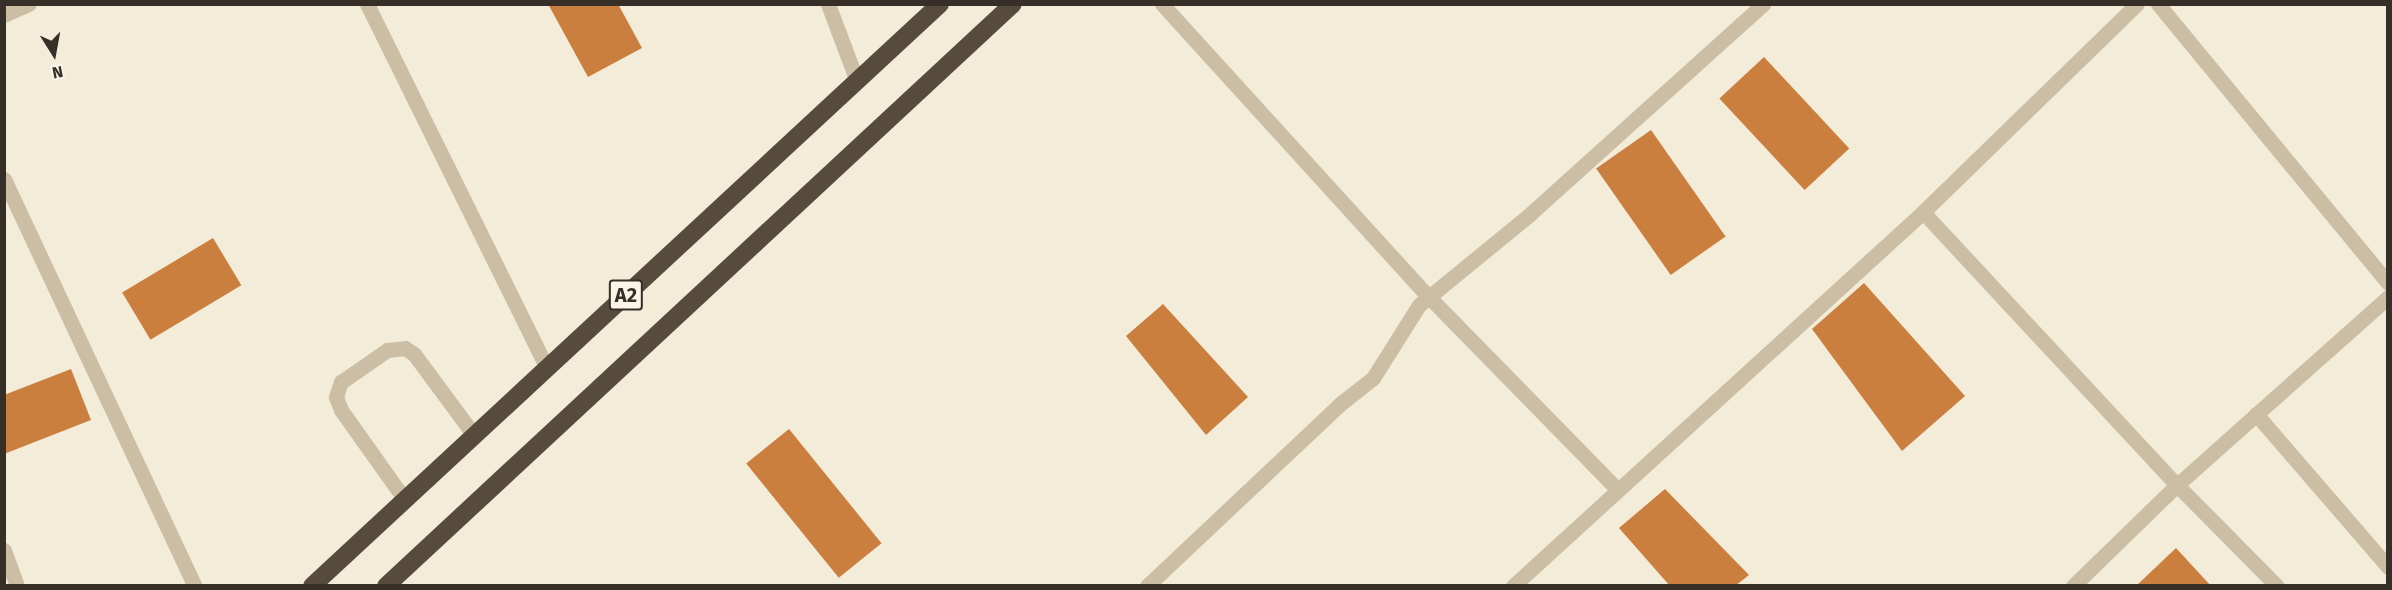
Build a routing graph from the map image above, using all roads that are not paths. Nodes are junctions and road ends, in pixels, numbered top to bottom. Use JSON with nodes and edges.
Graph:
{"nodes":[{"id":1,"x":29,"y":4,"type":"edge"},
{"id":2,"x":367,"y":4,"type":"edge"},
{"id":3,"x":828,"y":4,"type":"edge"},
{"id":4,"x":940,"y":4,"type":"edge"},
{"id":5,"x":1013,"y":4,"type":"edge"},
{"id":6,"x":1162,"y":4,"type":"edge"},
{"id":7,"x":1763,"y":4,"type":"edge"},
{"id":8,"x":2137,"y":4,"type":"edge"},
{"id":9,"x":2158,"y":4,"type":"edge"},
{"id":10,"x":4,"y":15,"type":"edge"},
{"id":11,"x":857,"y":81,"type":"junction"},
{"id":12,"x":4,"y":179,"type":"edge"},
{"id":13,"x":1923,"y":212,"type":"junction"},
{"id":14,"x":2388,"y":283,"type":"edge"},
{"id":15,"x":1429,"y":297,"type":"junction"},
{"id":16,"x":2388,"y":297,"type":"edge"},
{"id":17,"x":547,"y":368,"type":"junction"},
{"id":18,"x":2256,"y":414,"type":"junction"},
{"id":19,"x":474,"y":435,"type":"junction"},
{"id":20,"x":2177,"y":485,"type":"junction"},
{"id":21,"x":1616,"y":488,"type":"junction"},
{"id":22,"x":405,"y":500,"type":"junction"},
{"id":23,"x":4,"y":550,"type":"edge"},
{"id":24,"x":2388,"y":567,"type":"edge"},
{"id":25,"x":17,"y":585,"type":"edge"},
{"id":26,"x":195,"y":585,"type":"edge"},
{"id":27,"x":312,"y":585,"type":"edge"},
{"id":28,"x":386,"y":585,"type":"edge"},
{"id":29,"x":1147,"y":585,"type":"edge"},
{"id":30,"x":1513,"y":585,"type":"edge"},
{"id":31,"x":2073,"y":585,"type":"edge"},
{"id":32,"x":2277,"y":585,"type":"edge"}],
"edges":[{"from":1,"to":10,"type":"street"},
{"from":2,"to":17,"type":"street"},
{"from":3,"to":11,"type":"street"},
{"from":4,"to":11,"type":"highway","number":"A2"},
{"from":5,"to":28,"type":"highway","number":"A2"},
{"from":6,"to":15,"type":"street"},
{"from":7,"to":15,"type":"street"},
{"from":8,"to":13,"type":"street"},
{"from":9,"to":14,"type":"street"},
{"from":11,"to":17,"type":"highway","number":"A2"},
{"from":12,"to":26,"type":"street"},
{"from":13,"to":20,"type":"street"},
{"from":13,"to":21,"type":"street"},
{"from":15,"to":21,"type":"street"},
{"from":15,"to":29,"type":"street"},
{"from":16,"to":18,"type":"street"},
{"from":17,"to":19,"type":"highway","number":"A2"},
{"from":18,"to":20,"type":"street"},
{"from":18,"to":24,"type":"street"},
{"from":19,"to":22,"type":"highway","number":"A2"},
{"from":19,"to":22,"type":"street"},
{"from":20,"to":31,"type":"street"},
{"from":20,"to":32,"type":"street"},
{"from":21,"to":30,"type":"street"},
{"from":22,"to":27,"type":"highway","number":"A2"},
{"from":23,"to":25,"type":"street"}]}
